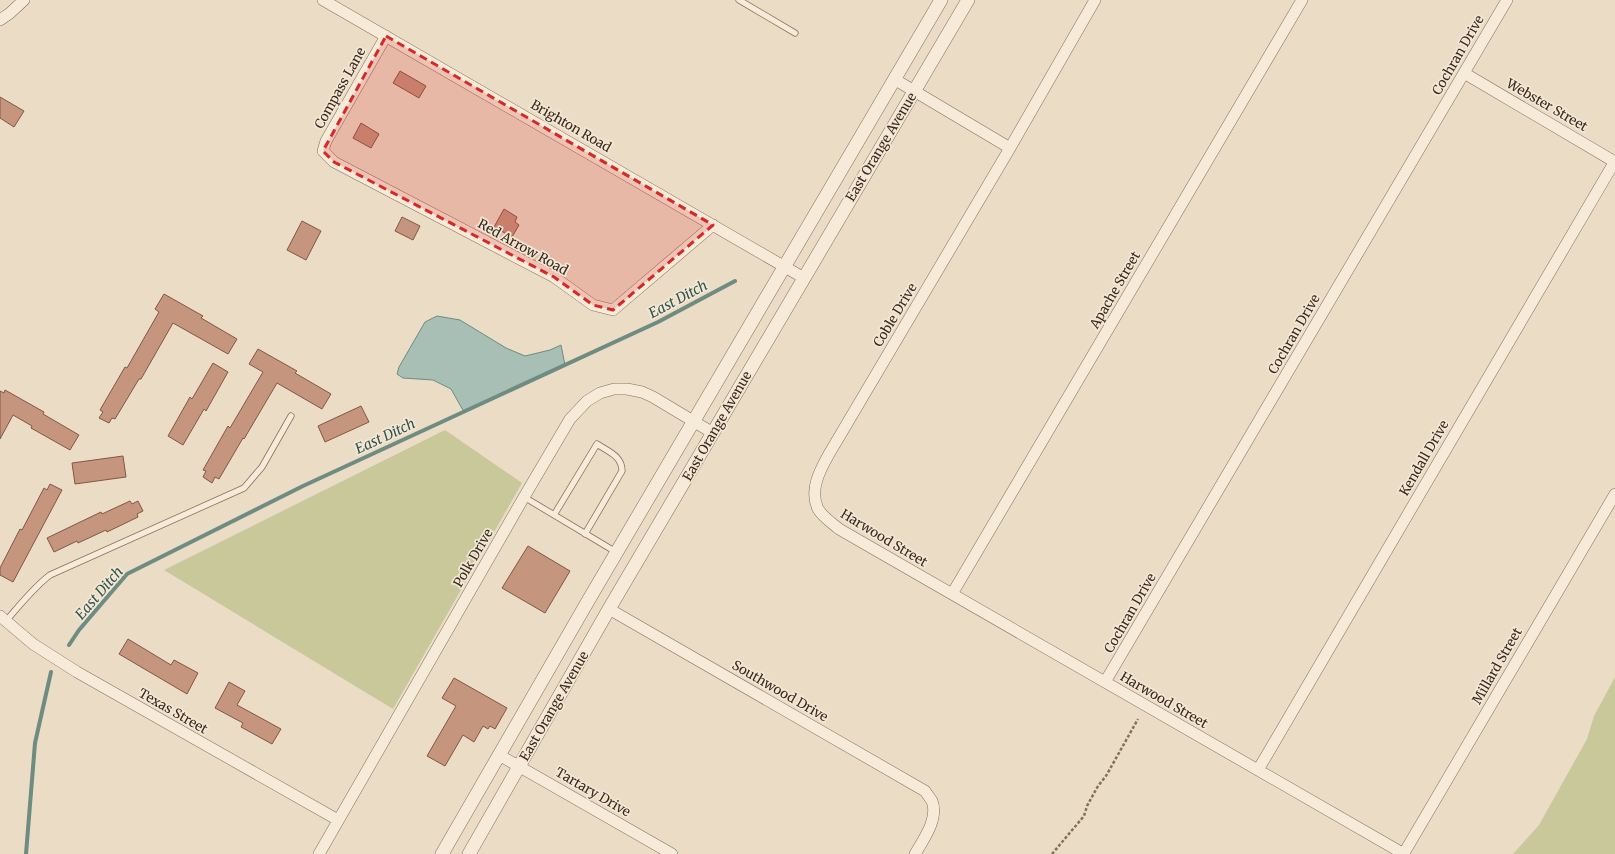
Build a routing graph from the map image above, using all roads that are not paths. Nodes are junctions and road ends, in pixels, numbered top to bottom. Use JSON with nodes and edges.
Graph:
{"nodes":[{"id":1,"x":24,"y":0,"type":"edge"},
{"id":2,"x":323,"y":0,"type":"edge"},
{"id":3,"x":738,"y":0,"type":"edge"},
{"id":4,"x":941,"y":0,"type":"edge"},
{"id":5,"x":968,"y":0,"type":"edge"},
{"id":6,"x":1096,"y":0,"type":"edge"},
{"id":7,"x":1302,"y":0,"type":"edge"},
{"id":8,"x":1507,"y":0,"type":"edge"},
{"id":9,"x":0,"y":20,"type":"edge"},
{"id":10,"x":795,"y":33,"type":"dead end"},
{"id":11,"x":386,"y":36,"type":"junction"},
{"id":12,"x":1464,"y":73,"type":"junction"},
{"id":13,"x":894,"y":80,"type":"junction"},
{"id":14,"x":914,"y":91,"type":"junction"},
{"id":15,"x":1010,"y":148,"type":"junction"},
{"id":16,"x":326,"y":154,"type":"joint"},
{"id":17,"x":1615,"y":161,"type":"edge"},
{"id":18,"x":713,"y":224,"type":"junction"},
{"id":19,"x":784,"y":266,"type":"junction"},
{"id":20,"x":804,"y":278,"type":"junction"},
{"id":21,"x":291,"y":416,"type":"dead end"},
{"id":22,"x":694,"y":421,"type":"junction"},
{"id":23,"x":713,"y":433,"type":"junction"},
{"id":24,"x":1615,"y":494,"type":"edge"},
{"id":25,"x":524,"y":497,"type":"junction"},
{"id":26,"x":816,"y":501,"type":"joint"},
{"id":27,"x":554,"y":515,"type":"junction"},
{"id":28,"x":586,"y":534,"type":"junction"},
{"id":29,"x":617,"y":552,"type":"junction"},
{"id":30,"x":952,"y":594,"type":"junction"},
{"id":31,"x":609,"y":609,"type":"junction"},
{"id":32,"x":3,"y":619,"type":"edge"},
{"id":33,"x":1105,"y":682,"type":"junction"},
{"id":34,"x":499,"y":755,"type":"junction"},
{"id":35,"x":519,"y":766,"type":"junction"},
{"id":36,"x":1258,"y":770,"type":"junction"},
{"id":37,"x":338,"y":820,"type":"junction"},
{"id":38,"x":319,"y":854,"type":"edge"},
{"id":39,"x":442,"y":854,"type":"edge"},
{"id":40,"x":469,"y":854,"type":"edge"},
{"id":41,"x":672,"y":854,"type":"edge"},
{"id":42,"x":915,"y":854,"type":"edge"},
{"id":43,"x":1404,"y":854,"type":"edge"}],
"edges":[{"from":1,"to":9,"type":"street"},
{"from":2,"to":11,"type":"street","name":"Brighton Road"},
{"from":3,"to":10,"type":"lane"},
{"from":4,"to":13,"type":"street","name":"East Orange Avenue"},
{"from":5,"to":14,"type":"street","name":"East Orange Avenue"},
{"from":6,"to":15,"type":"street","name":"Coble Drive"},
{"from":7,"to":30,"type":"street","name":"Apache Street"},
{"from":8,"to":12,"type":"street","name":"Cochran Drive"},
{"from":11,"to":16,"type":"street","name":"Compass Lane"},
{"from":11,"to":18,"type":"street","name":"Brighton Road"},
{"from":12,"to":17,"type":"street","name":"Webster Street"},
{"from":12,"to":33,"type":"street","name":"Cochran Drive"},
{"from":13,"to":14,"type":"street"},
{"from":13,"to":19,"type":"street","name":"East Orange Avenue"},
{"from":14,"to":15,"type":"street"},
{"from":14,"to":20,"type":"street","name":"East Orange Avenue"},
{"from":15,"to":26,"type":"street","name":"Coble Drive"},
{"from":16,"to":18,"type":"street","name":"Red Arrow Road"},
{"from":17,"to":36,"type":"street","name":"Kendall Drive"},
{"from":18,"to":19,"type":"street","name":"Brighton Road"},
{"from":19,"to":20,"type":"street","name":"Brighton Road"},
{"from":19,"to":22,"type":"street","name":"East Orange Avenue"},
{"from":20,"to":23,"type":"street","name":"East Orange Avenue"},
{"from":21,"to":32,"type":"lane"},
{"from":22,"to":23,"type":"street","name":"Polk Drive"},
{"from":22,"to":25,"type":"street","name":"Polk Drive"},
{"from":22,"to":29,"type":"street","name":"East Orange Avenue"},
{"from":23,"to":31,"type":"street","name":"East Orange Avenue"},
{"from":24,"to":43,"type":"street","name":"Millard Street"},
{"from":25,"to":27,"type":"lane"},
{"from":25,"to":37,"type":"street","name":"Polk Drive"},
{"from":26,"to":30,"type":"street","name":"Harwood Street"},
{"from":27,"to":28,"type":"lane"},
{"from":27,"to":28,"type":"lane"},
{"from":28,"to":29,"type":"lane"},
{"from":29,"to":34,"type":"street","name":"East Orange Avenue"},
{"from":30,"to":33,"type":"street","name":"Harwood Street"},
{"from":31,"to":35,"type":"street","name":"East Orange Avenue"},
{"from":31,"to":42,"type":"street","name":"Southwood Drive"},
{"from":32,"to":37,"type":"street","name":"Texas Street"},
{"from":33,"to":36,"type":"street","name":"Harwood Street"},
{"from":34,"to":35,"type":"street","name":"Tartary Drive"},
{"from":34,"to":39,"type":"street","name":"East Orange Avenue"},
{"from":35,"to":40,"type":"street","name":"East Orange Avenue"},
{"from":35,"to":41,"type":"street","name":"Tartary Drive"},
{"from":36,"to":43,"type":"street","name":"Harwood Street"},
{"from":37,"to":38,"type":"street","name":"Polk Drive"}]}
